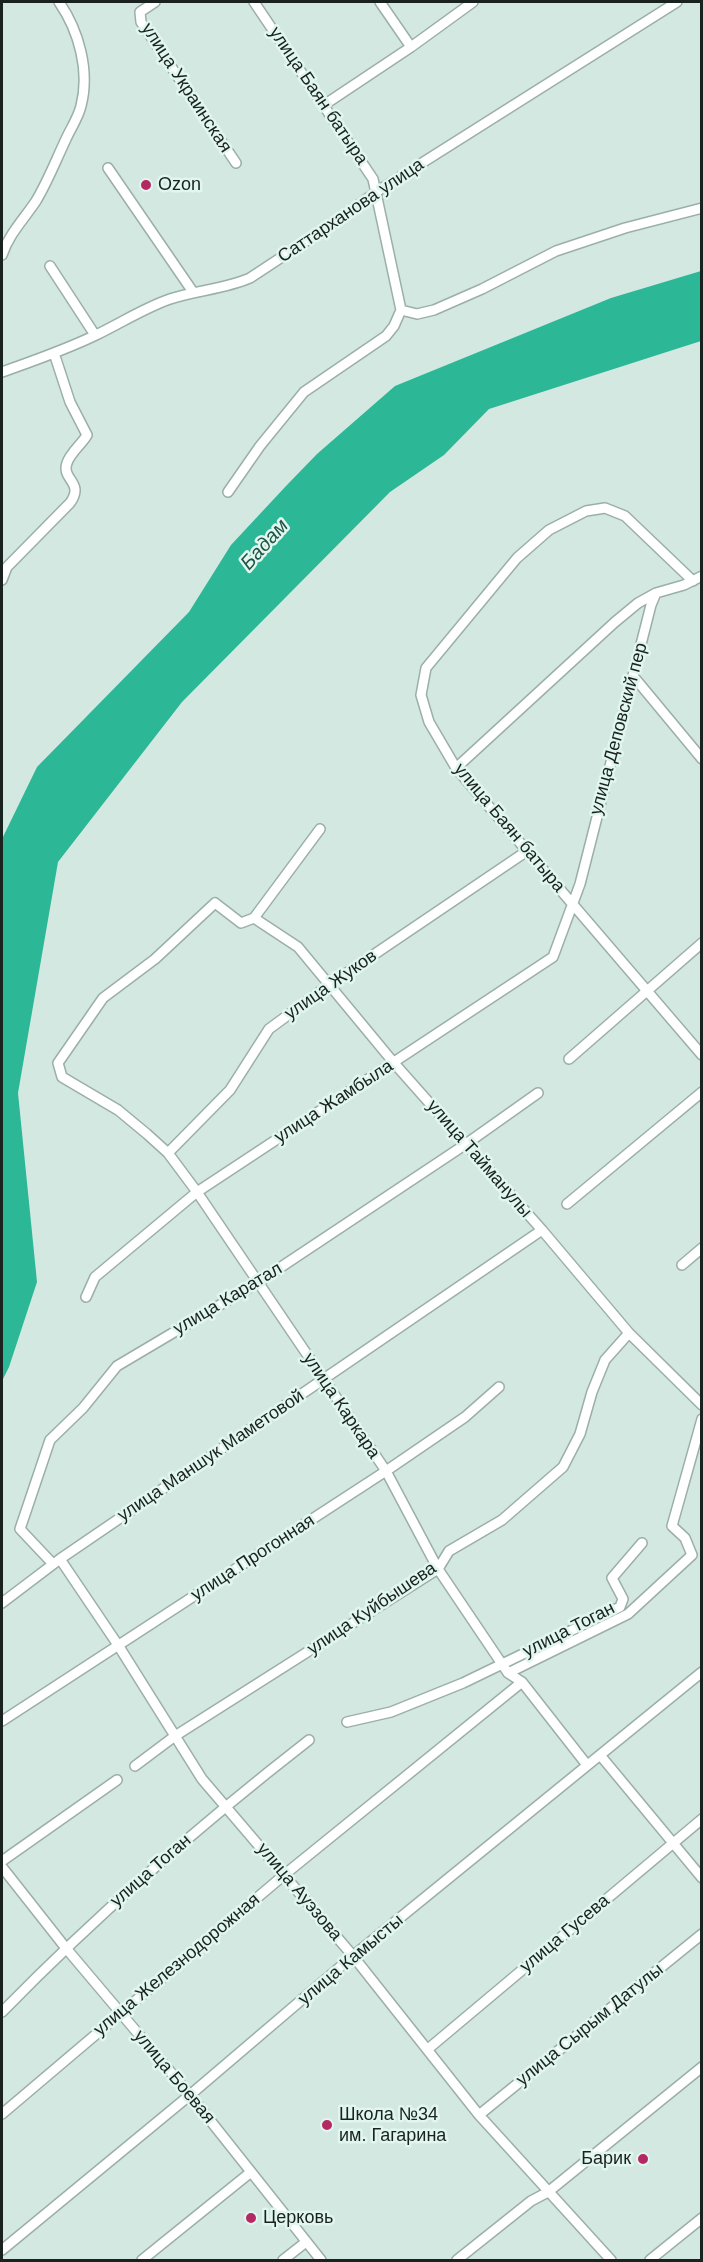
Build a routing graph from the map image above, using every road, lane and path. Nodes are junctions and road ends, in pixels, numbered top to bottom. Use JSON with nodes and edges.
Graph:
{"nodes":[{"id":1,"x":59,"y":2,"type":"edge"},
{"id":2,"x":155,"y":2,"type":"edge"},
{"id":3,"x":254,"y":2,"type":"edge"},
{"id":4,"x":380,"y":2,"type":"edge"},
{"id":5,"x":473,"y":2,"type":"edge"},
{"id":6,"x":677,"y":2,"type":"edge"},
{"id":7,"x":411,"y":47,"type":"junction"},
{"id":8,"x":324,"y":105,"type":"junction"},
{"id":9,"x":236,"y":163,"type":"dead end"},
{"id":10,"x":108,"y":168,"type":"dead end"},
{"id":11,"x":376,"y":192,"type":"junction"},
{"id":12,"x":702,"y":208,"type":"edge"},
{"id":13,"x":2,"y":255,"type":"edge"},
{"id":14,"x":50,"y":266,"type":"dead end"},
{"id":15,"x":192,"y":292,"type":"junction"},
{"id":16,"x":401,"y":310,"type":"junction"},
{"id":17,"x":95,"y":335,"type":"junction"},
{"id":18,"x":54,"y":353,"type":"junction"},
{"id":19,"x":2,"y":372,"type":"edge"},
{"id":20,"x":228,"y":492,"type":"dead end"},
{"id":21,"x":702,"y":576,"type":"edge"},
{"id":22,"x":2,"y":580,"type":"edge"},
{"id":23,"x":693,"y":581,"type":"junction"},
{"id":24,"x":656,"y":593,"type":"junction"},
{"id":25,"x":634,"y":677,"type":"junction"},
{"id":26,"x":702,"y":759,"type":"edge"},
{"id":27,"x":456,"y":768,"type":"junction"},
{"id":28,"x":320,"y":828,"type":"dead end"},
{"id":29,"x":526,"y":851,"type":"junction"},
{"id":30,"x":573,"y":903,"type":"junction"},
{"id":31,"x":254,"y":918,"type":"junction"},
{"id":32,"x":702,"y":943,"type":"edge"},
{"id":33,"x":329,"y":985,"type":"junction"},
{"id":34,"x":646,"y":991,"type":"junction"},
{"id":35,"x":702,"y":1055,"type":"edge"},
{"id":36,"x":569,"y":1059,"type":"dead end"},
{"id":37,"x":394,"y":1063,"type":"junction"},
{"id":38,"x":702,"y":1092,"type":"edge"},
{"id":39,"x":538,"y":1093,"type":"dead end"},
{"id":40,"x":466,"y":1144,"type":"junction"},
{"id":41,"x":168,"y":1154,"type":"junction"},
{"id":42,"x":197,"y":1192,"type":"junction"},
{"id":43,"x":567,"y":1204,"type":"dead end"},
{"id":44,"x":542,"y":1230,"type":"junction"},
{"id":45,"x":702,"y":1248,"type":"edge"},
{"id":46,"x":681,"y":1265,"type":"dead end"},
{"id":47,"x":257,"y":1283,"type":"junction"},
{"id":48,"x":86,"y":1297,"type":"dead end"},
{"id":49,"x":629,"y":1333,"type":"junction"},
{"id":50,"x":323,"y":1379,"type":"junction"},
{"id":51,"x":499,"y":1387,"type":"dead end"},
{"id":52,"x":702,"y":1404,"type":"edge"},
{"id":53,"x":702,"y":1419,"type":"edge"},
{"id":54,"x":386,"y":1471,"type":"junction"},
{"id":55,"x":642,"y":1543,"type":"dead end"},
{"id":56,"x":57,"y":1562,"type":"junction"},
{"id":57,"x":438,"y":1569,"type":"junction"},
{"id":58,"x":2,"y":1603,"type":"edge"},
{"id":59,"x":118,"y":1645,"type":"junction"},
{"id":60,"x":501,"y":1664,"type":"junction"},
{"id":61,"x":702,"y":1672,"type":"edge"},
{"id":62,"x":508,"y":1673,"type":"junction"},
{"id":63,"x":522,"y":1683,"type":"junction"},
{"id":64,"x":2,"y":1721,"type":"edge"},
{"id":65,"x":346,"y":1722,"type":"dead end"},
{"id":66,"x":175,"y":1736,"type":"junction"},
{"id":67,"x":309,"y":1740,"type":"dead end"},
{"id":68,"x":600,"y":1755,"type":"junction"},
{"id":69,"x":587,"y":1765,"type":"junction"},
{"id":70,"x":135,"y":1766,"type":"dead end"},
{"id":71,"x":117,"y":1780,"type":"dead end"},
{"id":72,"x":225,"y":1805,"type":"junction"},
{"id":73,"x":702,"y":1819,"type":"edge"},
{"id":74,"x":672,"y":1843,"type":"junction"},
{"id":75,"x":2,"y":1861,"type":"edge"},
{"id":76,"x":2,"y":1868,"type":"edge"},
{"id":77,"x":284,"y":1875,"type":"junction"},
{"id":78,"x":702,"y":1878,"type":"edge"},
{"id":79,"x":702,"y":1935,"type":"edge"},
{"id":80,"x":65,"y":1947,"type":"junction"},
{"id":81,"x":353,"y":1956,"type":"junction"},
{"id":82,"x":2,"y":2012,"type":"edge"},
{"id":83,"x":121,"y":2013,"type":"junction"},
{"id":84,"x":428,"y":2049,"type":"junction"},
{"id":85,"x":702,"y":2067,"type":"edge"},
{"id":86,"x":190,"y":2095,"type":"junction"},
{"id":87,"x":2,"y":2114,"type":"edge"},
{"id":88,"x":479,"y":2115,"type":"junction"},
{"id":89,"x":251,"y":2172,"type":"junction"},
{"id":90,"x":548,"y":2192,"type":"junction"},
{"id":91,"x":702,"y":2217,"type":"edge"},
{"id":92,"x":306,"y":2242,"type":"junction"},
{"id":93,"x":2,"y":2250,"type":"edge"},
{"id":94,"x":142,"y":2260,"type":"edge"},
{"id":95,"x":283,"y":2260,"type":"edge"},
{"id":96,"x":321,"y":2260,"type":"edge"},
{"id":97,"x":457,"y":2260,"type":"edge"},
{"id":98,"x":611,"y":2260,"type":"edge"},
{"id":99,"x":650,"y":2260,"type":"edge"}],
"edges":[{"from":1,"to":13,"type":"street"},
{"from":2,"to":9,"type":"street","name":"улица Украинская"},
{"from":3,"to":8,"type":"street","name":"улица Баян батыра"},
{"from":4,"to":7,"type":"street"},
{"from":5,"to":7,"type":"street"},
{"from":6,"to":11,"type":"street","name":"Саттарханова улица"},
{"from":7,"to":8,"type":"street"},
{"from":8,"to":11,"type":"street","name":"улица Баян батыра"},
{"from":10,"to":15,"type":"street"},
{"from":11,"to":15,"type":"street","name":"Саттарханова улица"},
{"from":11,"to":16,"type":"street","name":"улица Баян батыра"},
{"from":12,"to":16,"type":"street"},
{"from":14,"to":17,"type":"street"},
{"from":15,"to":17,"type":"street","name":"Саттарханова улица"},
{"from":16,"to":20,"type":"street"},
{"from":17,"to":18,"type":"street","name":"Саттарханова улица"},
{"from":18,"to":19,"type":"street","name":"Саттарханова улица"},
{"from":18,"to":22,"type":"street"},
{"from":21,"to":23,"type":"street"},
{"from":23,"to":24,"type":"street"},
{"from":23,"to":27,"type":"street","name":"улица Баян батыра"},
{"from":24,"to":25,"type":"street","name":"улица Деповский пер"},
{"from":24,"to":27,"type":"street"},
{"from":25,"to":26,"type":"street"},
{"from":25,"to":30,"type":"street","name":"улица Деповский пер"},
{"from":27,"to":29,"type":"street","name":"улица Баян батыра"},
{"from":28,"to":31,"type":"street"},
{"from":29,"to":30,"type":"street","name":"улица Баян батыра"},
{"from":29,"to":33,"type":"street","name":"улица Жуков"},
{"from":30,"to":34,"type":"street","name":"улица Баян батыра"},
{"from":30,"to":37,"type":"street","name":"улица Жамбыла"},
{"from":31,"to":33,"type":"street","name":"улица Тайманулы"},
{"from":31,"to":41,"type":"street","name":"улица Каркара"},
{"from":32,"to":34,"type":"street"},
{"from":33,"to":37,"type":"street","name":"улица Тайманулы"},
{"from":33,"to":41,"type":"street","name":"улица Жуков"},
{"from":34,"to":35,"type":"street","name":"улица Баян батыра"},
{"from":34,"to":36,"type":"street"},
{"from":37,"to":40,"type":"street","name":"улица Тайманулы"},
{"from":37,"to":42,"type":"street","name":"улица Жамбыла"},
{"from":38,"to":43,"type":"street"},
{"from":39,"to":40,"type":"street","name":"улица Каратал"},
{"from":40,"to":44,"type":"street","name":"улица Тайманулы"},
{"from":40,"to":47,"type":"street","name":"улица Каратал"},
{"from":41,"to":42,"type":"street","name":"улица Каркара"},
{"from":42,"to":47,"type":"street","name":"улица Каркара"},
{"from":42,"to":48,"type":"street","name":"улица Жамбыла"},
{"from":44,"to":49,"type":"street","name":"улица Тайманулы"},
{"from":44,"to":50,"type":"street","name":"улица Маншук Маметовой"},
{"from":45,"to":46,"type":"street"},
{"from":47,"to":50,"type":"street","name":"улица Каркара"},
{"from":47,"to":56,"type":"street","name":"улица Каратал"},
{"from":49,"to":52,"type":"street","name":"улица Тайманулы"},
{"from":49,"to":57,"type":"street","name":"улица Куйбышева"},
{"from":50,"to":54,"type":"street","name":"улица Каркара"},
{"from":50,"to":56,"type":"street","name":"улица Маншук Маметовой"},
{"from":51,"to":54,"type":"street","name":"улица Прогонная"},
{"from":53,"to":62,"type":"street"},
{"from":54,"to":57,"type":"street","name":"улица Каркара"},
{"from":54,"to":59,"type":"street","name":"улица Прогонная"},
{"from":55,"to":60,"type":"street","name":"улица Тоган"},
{"from":56,"to":58,"type":"street","name":"улица Маншук Маметовой"},
{"from":56,"to":59,"type":"street","name":"улица Ауэзова"},
{"from":57,"to":60,"type":"street","name":"улица Каркара"},
{"from":57,"to":66,"type":"street","name":"улица Куйбышева"},
{"from":59,"to":64,"type":"street","name":"улица Прогонная"},
{"from":59,"to":66,"type":"street","name":"улица Ауэзова"},
{"from":60,"to":62,"type":"street","name":"улица Каркара"},
{"from":60,"to":65,"type":"street","name":"улица Тоган"},
{"from":61,"to":68,"type":"street","name":"улица Камысты"},
{"from":62,"to":63,"type":"street","name":"улица Каркара"},
{"from":63,"to":69,"type":"street","name":"улица Каркара"},
{"from":63,"to":77,"type":"street","name":"улица Железнодорожная"},
{"from":66,"to":70,"type":"street","name":"улица Куйбышева"},
{"from":66,"to":72,"type":"street","name":"улица Ауэзова"},
{"from":67,"to":72,"type":"street","name":"улица Тоган"},
{"from":68,"to":69,"type":"street","name":"улица Камысты"},
{"from":68,"to":74,"type":"street"},
{"from":69,"to":81,"type":"street","name":"улица Камысты"},
{"from":71,"to":75,"type":"street"},
{"from":72,"to":77,"type":"street","name":"улица Ауэзова"},
{"from":72,"to":80,"type":"street","name":"улица Тоган"},
{"from":73,"to":74,"type":"street","name":"улица Гусева"},
{"from":74,"to":78,"type":"street"},
{"from":74,"to":84,"type":"street","name":"улица Гусева"},
{"from":76,"to":80,"type":"street","name":"улица Боевая"},
{"from":77,"to":81,"type":"street","name":"улица Ауэзова"},
{"from":77,"to":83,"type":"street","name":"улица Железнодорожная"},
{"from":79,"to":88,"type":"street","name":"улица Сырым Датулы"},
{"from":80,"to":82,"type":"street","name":"улица Тоган"},
{"from":80,"to":83,"type":"street","name":"улица Боевая"},
{"from":81,"to":84,"type":"street","name":"улица Ауэзова"},
{"from":81,"to":86,"type":"street","name":"улица Камысты"},
{"from":83,"to":86,"type":"street","name":"улица Боевая"},
{"from":83,"to":87,"type":"street","name":"улица Железнодорожная"},
{"from":84,"to":88,"type":"street","name":"улица Ауэзова"},
{"from":85,"to":90,"type":"street"},
{"from":86,"to":89,"type":"street","name":"улица Боевая"},
{"from":86,"to":93,"type":"street","name":"улица Камысты"},
{"from":88,"to":90,"type":"street","name":"улица Ауэзова"},
{"from":89,"to":92,"type":"street","name":"улица Боевая"},
{"from":89,"to":94,"type":"street"},
{"from":90,"to":97,"type":"street"},
{"from":90,"to":98,"type":"street","name":"улица Ауэзова"},
{"from":91,"to":99,"type":"street"},
{"from":92,"to":95,"type":"street"},
{"from":92,"to":96,"type":"street","name":"улица Боевая"}]}
